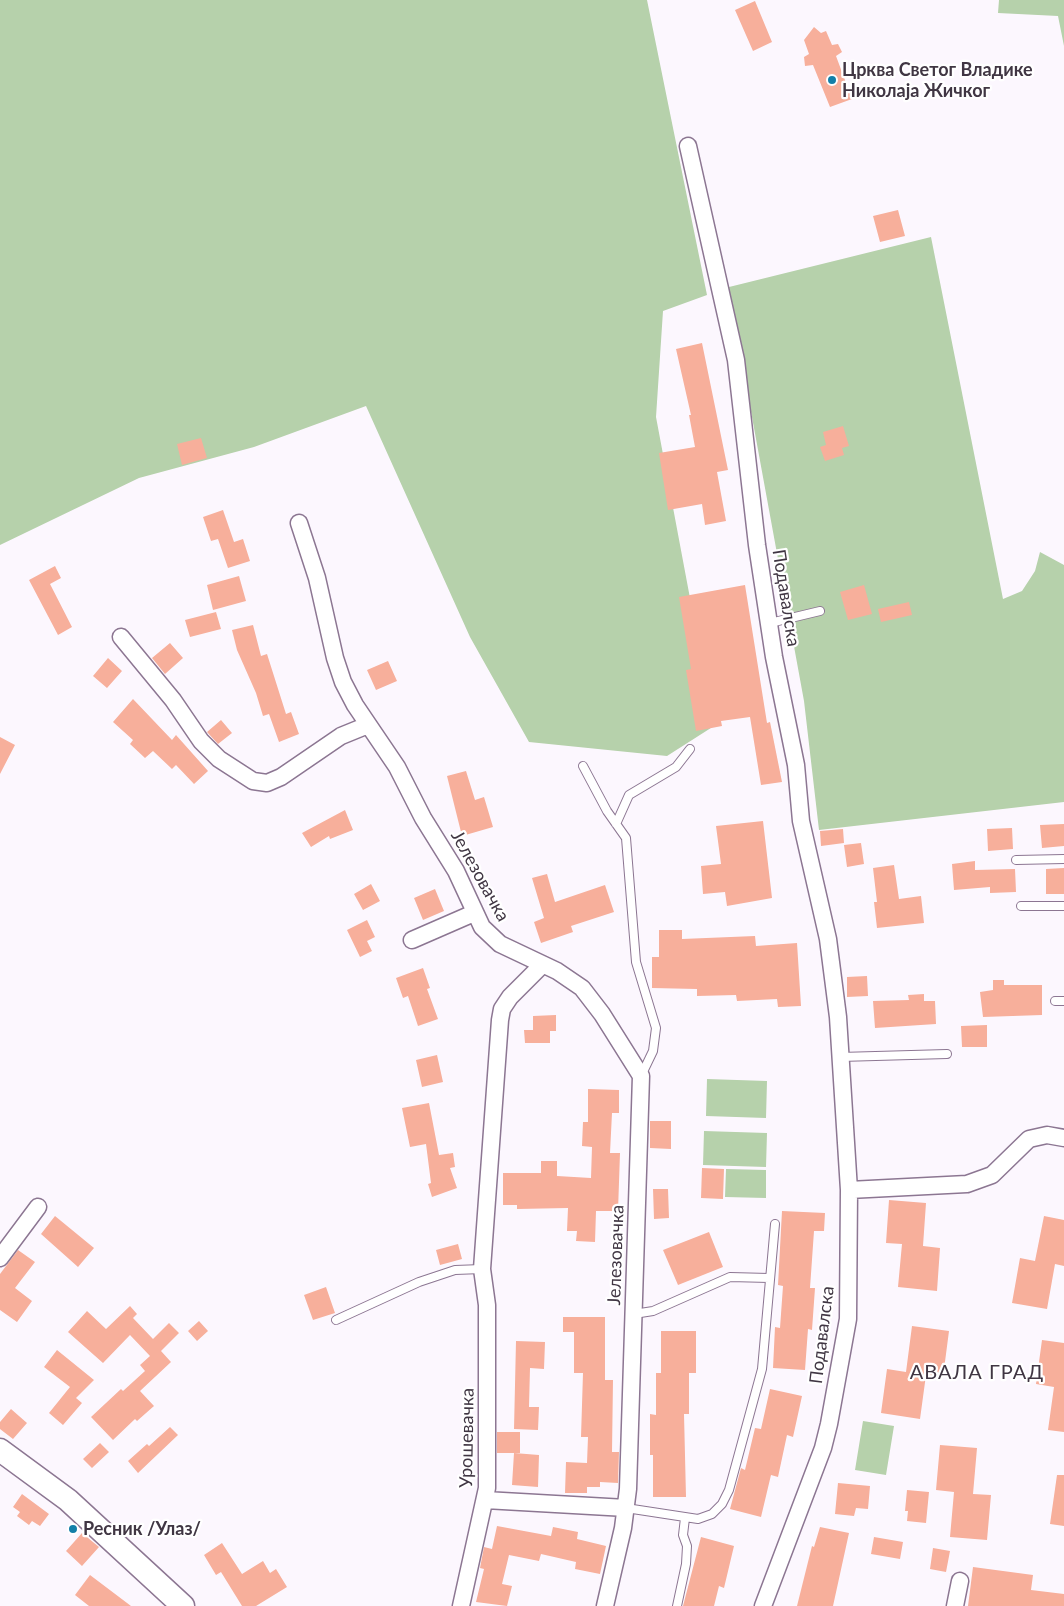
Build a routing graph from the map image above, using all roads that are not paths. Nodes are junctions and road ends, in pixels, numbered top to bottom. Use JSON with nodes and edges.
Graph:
{"nodes":[{"id":1,"x":688,"y":146,"type":"dead end"},
{"id":2,"x":299,"y":523,"type":"dead end"},
{"id":3,"x":820,"y":611,"type":"dead end"},
{"id":4,"x":770,"y":623,"type":"junction"},
{"id":5,"x":121,"y":637,"type":"dead end"},
{"id":6,"x":368,"y":724,"type":"junction"},
{"id":7,"x":690,"y":749,"type":"dead end"},
{"id":8,"x":584,"y":766,"type":"dead end"},
{"id":9,"x":616,"y":824,"type":"junction"},
{"id":10,"x":1064,"y":858,"type":"edge"},
{"id":11,"x":1016,"y":860,"type":"dead end"},
{"id":12,"x":1021,"y":906,"type":"dead end"},
{"id":13,"x":1064,"y":906,"type":"edge"},
{"id":14,"x":474,"y":913,"type":"junction"},
{"id":15,"x":412,"y":940,"type":"dead end"},
{"id":16,"x":542,"y":964,"type":"junction"},
{"id":17,"x":1054,"y":1001,"type":"dead end"},
{"id":18,"x":1064,"y":1001,"type":"edge"},
{"id":19,"x":948,"y":1054,"type":"dead end"},
{"id":20,"x":840,"y":1057,"type":"junction"},
{"id":21,"x":641,"y":1076,"type":"junction"},
{"id":22,"x":1064,"y":1138,"type":"edge"},
{"id":23,"x":848,"y":1190,"type":"junction"},
{"id":24,"x":38,"y":1207,"type":"dead end"},
{"id":25,"x":775,"y":1224,"type":"dead end"},
{"id":26,"x":0,"y":1258,"type":"edge"},
{"id":27,"x":482,"y":1269,"type":"junction"},
{"id":28,"x":769,"y":1278,"type":"junction"},
{"id":29,"x":634,"y":1314,"type":"junction"},
{"id":30,"x":336,"y":1320,"type":"dead end"},
{"id":31,"x":0,"y":1450,"type":"edge"},
{"id":32,"x":485,"y":1500,"type":"junction"},
{"id":33,"x":626,"y":1508,"type":"junction"},
{"id":34,"x":684,"y":1518,"type":"junction"},
{"id":35,"x":960,"y":1581,"type":"dead end"},
{"id":36,"x":183,"y":1606,"type":"edge"},
{"id":37,"x":460,"y":1606,"type":"edge"},
{"id":38,"x":605,"y":1606,"type":"edge"},
{"id":39,"x":676,"y":1606,"type":"edge"},
{"id":40,"x":763,"y":1606,"type":"edge"},
{"id":41,"x":955,"y":1606,"type":"edge"}],
"edges":[{"from":1,"to":4,"type":"street","name":"Подавалска"},
{"from":2,"to":6,"type":"street","name":"Јелезовачка"},
{"from":3,"to":4,"type":"lane"},
{"from":4,"to":20,"type":"street","name":"Подавалска"},
{"from":5,"to":6,"type":"street"},
{"from":6,"to":14,"type":"street","name":"Јелезовачка"},
{"from":7,"to":9,"type":"lane"},
{"from":8,"to":9,"type":"lane"},
{"from":9,"to":21,"type":"lane"},
{"from":10,"to":11,"type":"lane"},
{"from":12,"to":13,"type":"lane"},
{"from":14,"to":15,"type":"street"},
{"from":14,"to":16,"type":"street","name":"Јелезовачка"},
{"from":16,"to":21,"type":"street","name":"Јелезовачка"},
{"from":16,"to":27,"type":"street","name":"Урошевачка"},
{"from":17,"to":18,"type":"lane"},
{"from":19,"to":20,"type":"lane"},
{"from":20,"to":23,"type":"street","name":"Подавалска"},
{"from":21,"to":29,"type":"street","name":"Јелезовачка"},
{"from":22,"to":23,"type":"street"},
{"from":23,"to":40,"type":"street","name":"Подавалска"},
{"from":24,"to":26,"type":"street"},
{"from":25,"to":28,"type":"lane"},
{"from":27,"to":30,"type":"lane"},
{"from":27,"to":32,"type":"street","name":"Урошевачка"},
{"from":28,"to":29,"type":"lane"},
{"from":28,"to":34,"type":"lane"},
{"from":29,"to":33,"type":"street","name":"Јелезовачка"},
{"from":31,"to":36,"type":"street"},
{"from":32,"to":33,"type":"street"},
{"from":32,"to":37,"type":"street","name":"Урошевачка"},
{"from":33,"to":34,"type":"lane"},
{"from":33,"to":38,"type":"street","name":"Јелезовачка"},
{"from":34,"to":39,"type":"lane"},
{"from":35,"to":41,"type":"street"}]}
